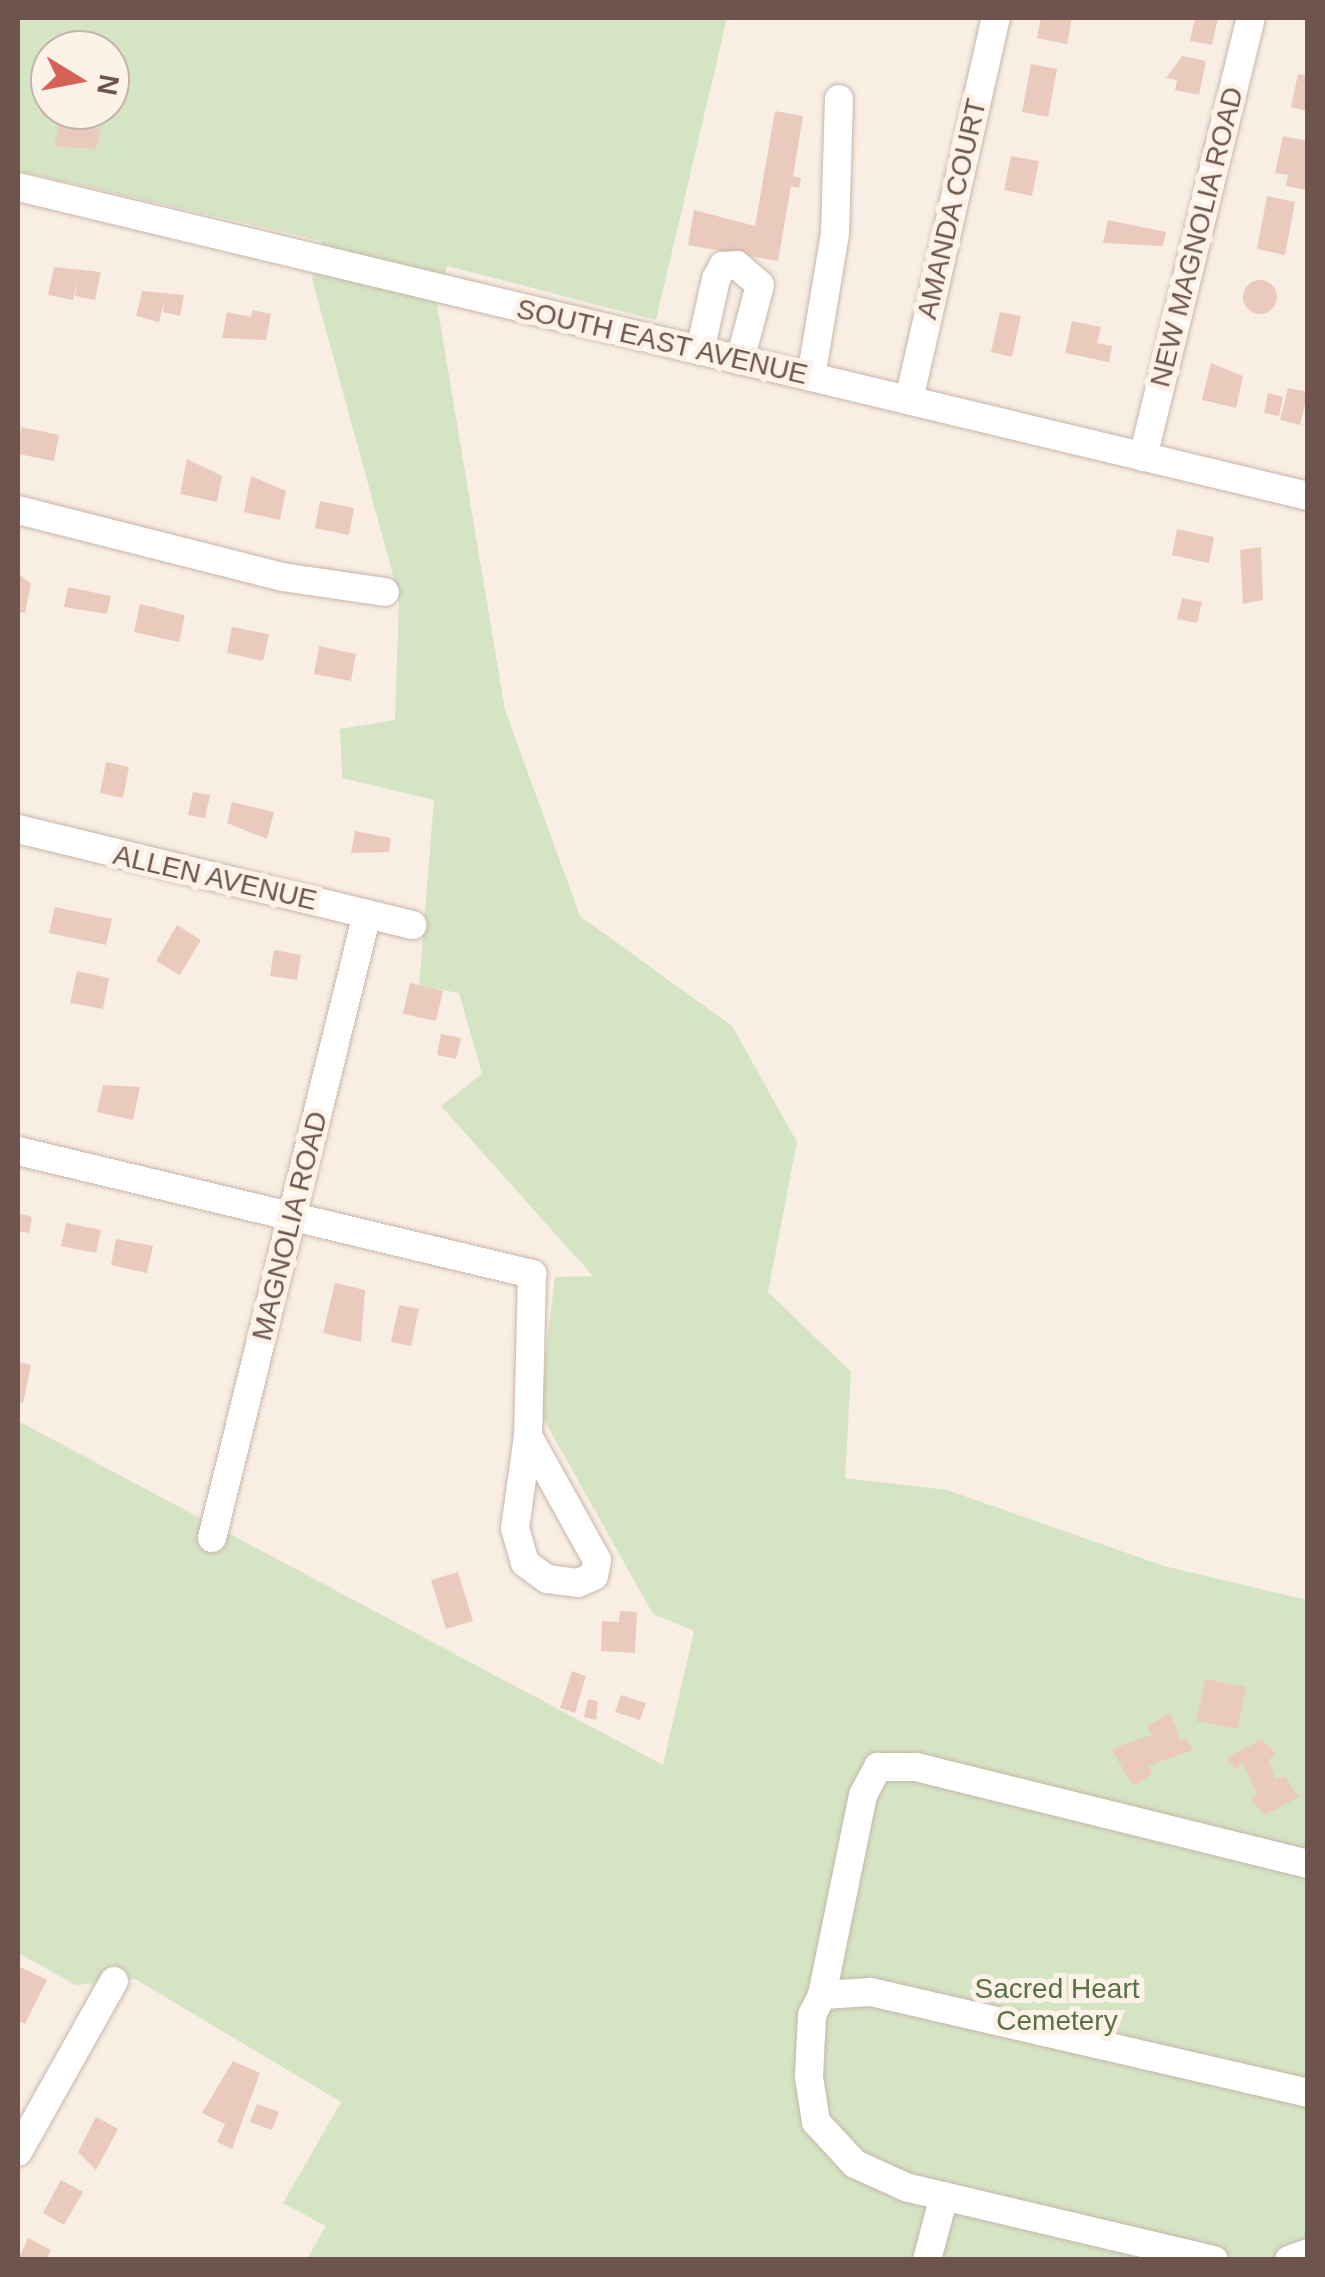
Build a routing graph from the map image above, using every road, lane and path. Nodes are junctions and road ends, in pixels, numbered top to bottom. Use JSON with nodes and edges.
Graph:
{"nodes":[{"id":1,"x":996,"y":18,"type":"edge"},
{"id":2,"x":1251,"y":18,"type":"edge"},
{"id":3,"x":839,"y":99,"type":"dead end"},
{"id":4,"x":18,"y":187,"type":"edge"},
{"id":5,"x":700,"y":351,"type":"junction"},
{"id":6,"x":740,"y":360,"type":"junction"},
{"id":7,"x":811,"y":377,"type":"junction"},
{"id":8,"x":909,"y":400,"type":"junction"},
{"id":9,"x":1143,"y":456,"type":"junction"},
{"id":10,"x":1308,"y":496,"type":"edge"},
{"id":11,"x":18,"y":510,"type":"edge"},
{"id":12,"x":385,"y":592,"type":"dead end"},
{"id":13,"x":18,"y":829,"type":"edge"},
{"id":14,"x":367,"y":914,"type":"junction"},
{"id":15,"x":413,"y":925,"type":"dead end"},
{"id":16,"x":18,"y":1151,"type":"edge"},
{"id":17,"x":294,"y":1216,"type":"junction"},
{"id":18,"x":528,"y":1436,"type":"junction"},
{"id":19,"x":212,"y":1538,"type":"dead end"},
{"id":20,"x":1306,"y":1861,"type":"edge"},
{"id":21,"x":114,"y":1981,"type":"dead end"},
{"id":22,"x":822,"y":1995,"type":"junction"},
{"id":23,"x":1308,"y":2093,"type":"edge"},
{"id":24,"x":18,"y":2152,"type":"edge"},
{"id":25,"x":944,"y":2196,"type":"junction"},
{"id":26,"x":1308,"y":2253,"type":"edge"},
{"id":27,"x":927,"y":2260,"type":"edge"},
{"id":28,"x":1214,"y":2260,"type":"edge"},
{"id":29,"x":1289,"y":2260,"type":"edge"}],
"edges":[{"from":1,"to":8,"type":"street","name":"AMANDA COURT"},
{"from":2,"to":9,"type":"street","name":"NEW MAGNOLIA ROAD"},
{"from":3,"to":7,"type":"street"},
{"from":4,"to":5,"type":"street","name":"SOUTH EAST AVENUE"},
{"from":5,"to":6,"type":"street","name":"SOUTH EAST AVENUE"},
{"from":5,"to":6,"type":"street"},
{"from":6,"to":7,"type":"street","name":"SOUTH EAST AVENUE"},
{"from":7,"to":8,"type":"street","name":"SOUTH EAST AVENUE"},
{"from":8,"to":9,"type":"street","name":"SOUTH EAST AVENUE"},
{"from":9,"to":10,"type":"street","name":"SOUTH EAST AVENUE"},
{"from":11,"to":12,"type":"street"},
{"from":13,"to":14,"type":"street","name":"ALLEN AVENUE"},
{"from":14,"to":15,"type":"street","name":"ALLEN AVENUE"},
{"from":14,"to":17,"type":"street","name":"MAGNOLIA ROAD"},
{"from":16,"to":17,"type":"street"},
{"from":17,"to":18,"type":"street"},
{"from":17,"to":19,"type":"street","name":"MAGNOLIA ROAD"},
{"from":18,"to":18,"type":"street"},
{"from":20,"to":22,"type":"street"},
{"from":21,"to":24,"type":"street"},
{"from":22,"to":23,"type":"street"},
{"from":22,"to":25,"type":"street"},
{"from":25,"to":27,"type":"street"},
{"from":25,"to":28,"type":"street"},
{"from":26,"to":29,"type":"street"}]}
